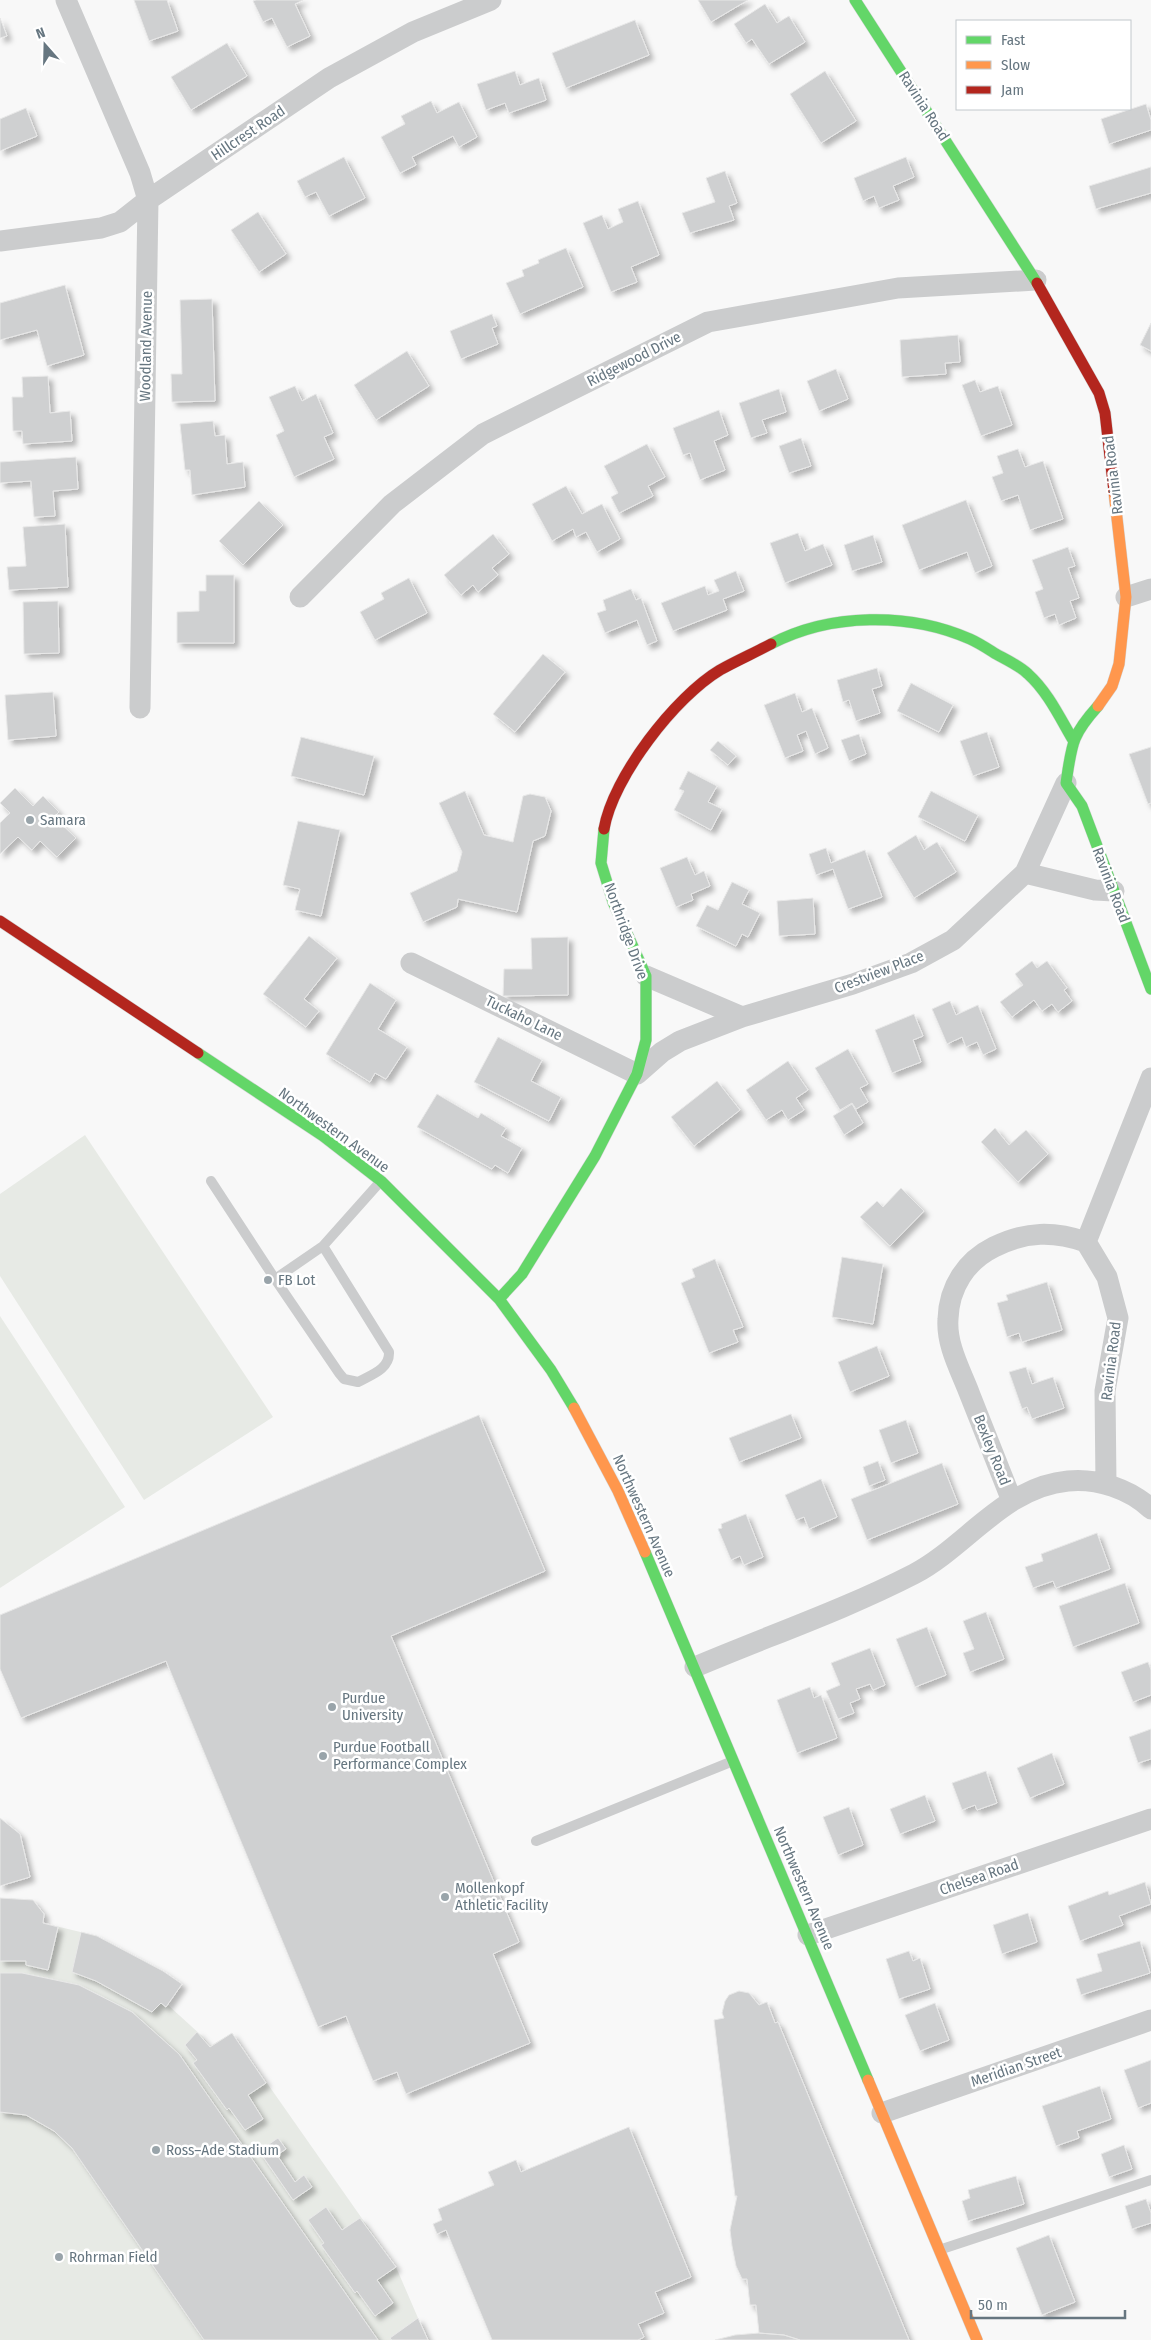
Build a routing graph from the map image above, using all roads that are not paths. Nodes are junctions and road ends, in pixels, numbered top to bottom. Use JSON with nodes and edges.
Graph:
{"nodes":[{"id":1,"x":66,"y":0,"type":"edge"},
{"id":2,"x":492,"y":0,"type":"edge"},
{"id":3,"x":855,"y":0,"type":"edge"},
{"id":4,"x":148,"y":200,"type":"junction"},
{"id":5,"x":0,"y":241,"type":"edge"},
{"id":6,"x":1036,"y":280,"type":"junction"},
{"id":7,"x":1151,"y":589,"type":"edge"},
{"id":8,"x":300,"y":597,"type":"dead end"},
{"id":9,"x":1126,"y":598,"type":"junction"},
{"id":10,"x":140,"y":708,"type":"dead end"},
{"id":11,"x":1073,"y":740,"type":"junction"},
{"id":12,"x":1066,"y":782,"type":"junction"},
{"id":13,"x":1025,"y":873,"type":"junction"},
{"id":14,"x":1114,"y":891,"type":"junction"},
{"id":15,"x":0,"y":921,"type":"edge"},
{"id":16,"x":411,"y":963,"type":"dead end"},
{"id":17,"x":646,"y":976,"type":"junction"},
{"id":18,"x":1151,"y":989,"type":"edge"},
{"id":19,"x":742,"y":1017,"type":"junction"},
{"id":20,"x":637,"y":1074,"type":"junction"},
{"id":21,"x":1151,"y":1078,"type":"edge"},
{"id":22,"x":211,"y":1181,"type":"dead end"},
{"id":23,"x":381,"y":1181,"type":"junction"},
{"id":24,"x":1086,"y":1242,"type":"junction"},
{"id":25,"x":323,"y":1246,"type":"junction"},
{"id":26,"x":275,"y":1279,"type":"junction"},
{"id":27,"x":499,"y":1299,"type":"junction"},
{"id":28,"x":1106,"y":1484,"type":"junction"},
{"id":29,"x":1012,"y":1501,"type":"junction"},
{"id":30,"x":1151,"y":1509,"type":"edge"},
{"id":31,"x":695,"y":1667,"type":"junction"},
{"id":32,"x":734,"y":1761,"type":"junction"},
{"id":33,"x":1151,"y":1819,"type":"edge"},
{"id":34,"x":536,"y":1841,"type":"dead end"},
{"id":35,"x":808,"y":1935,"type":"junction"},
{"id":36,"x":1151,"y":2020,"type":"edge"},
{"id":37,"x":882,"y":2113,"type":"junction"},
{"id":38,"x":1151,"y":2180,"type":"edge"},
{"id":39,"x":938,"y":2251,"type":"junction"},
{"id":40,"x":977,"y":2340,"type":"edge"}],
"edges":[{"from":1,"to":4,"type":"street","name":"Woodland Avenue"},
{"from":2,"to":4,"type":"street","name":"Hillcrest Road"},
{"from":3,"to":6,"type":"street","name":"Ravinia Road"},
{"from":4,"to":5,"type":"street","name":"Hillcrest Road"},
{"from":4,"to":10,"type":"street","name":"Woodland Avenue"},
{"from":6,"to":8,"type":"street","name":"Ridgewood Drive"},
{"from":6,"to":9,"type":"street","name":"Ravinia Road"},
{"from":7,"to":9,"type":"street"},
{"from":9,"to":11,"type":"street","name":"Ravinia Road"},
{"from":11,"to":12,"type":"street","name":"Ravinia Road"},
{"from":11,"to":17,"type":"street","name":"Northridge Drive"},
{"from":12,"to":13,"type":"street","name":"Crestview Place"},
{"from":12,"to":14,"type":"street","name":"Ravinia Road"},
{"from":13,"to":14,"type":"street"},
{"from":13,"to":19,"type":"street","name":"Crestview Place"},
{"from":14,"to":18,"type":"street","name":"Ravinia Road"},
{"from":15,"to":23,"type":"street","name":"Northwestern Avenue"},
{"from":16,"to":20,"type":"street","name":"Tuckaho Lane"},
{"from":17,"to":19,"type":"street"},
{"from":17,"to":20,"type":"street","name":"Northridge Drive"},
{"from":19,"to":20,"type":"street","name":"Northridge Drive"},
{"from":20,"to":27,"type":"street","name":"Northridge Drive"},
{"from":21,"to":24,"type":"street"},
{"from":22,"to":26,"type":"lane"},
{"from":23,"to":25,"type":"lane"},
{"from":23,"to":27,"type":"street","name":"Northwestern Avenue"},
{"from":24,"to":28,"type":"street","name":"Ravinia Road"},
{"from":24,"to":29,"type":"street","name":"Bexley Road"},
{"from":25,"to":26,"type":"lane"},
{"from":25,"to":26,"type":"lane"},
{"from":27,"to":31,"type":"street","name":"Northwestern Avenue"},
{"from":28,"to":29,"type":"street"},
{"from":28,"to":30,"type":"street"},
{"from":29,"to":31,"type":"street","name":"Bexley Road"},
{"from":31,"to":32,"type":"street","name":"Northwestern Avenue"},
{"from":32,"to":34,"type":"lane"},
{"from":32,"to":35,"type":"street","name":"Northwestern Avenue"},
{"from":33,"to":35,"type":"street","name":"Chelsea Road"},
{"from":35,"to":37,"type":"street","name":"Northwestern Avenue"},
{"from":36,"to":37,"type":"street","name":"Meridian Street"},
{"from":37,"to":39,"type":"street","name":"Northwestern Avenue"},
{"from":38,"to":39,"type":"lane"},
{"from":39,"to":40,"type":"street","name":"Northwestern Avenue"}]}
